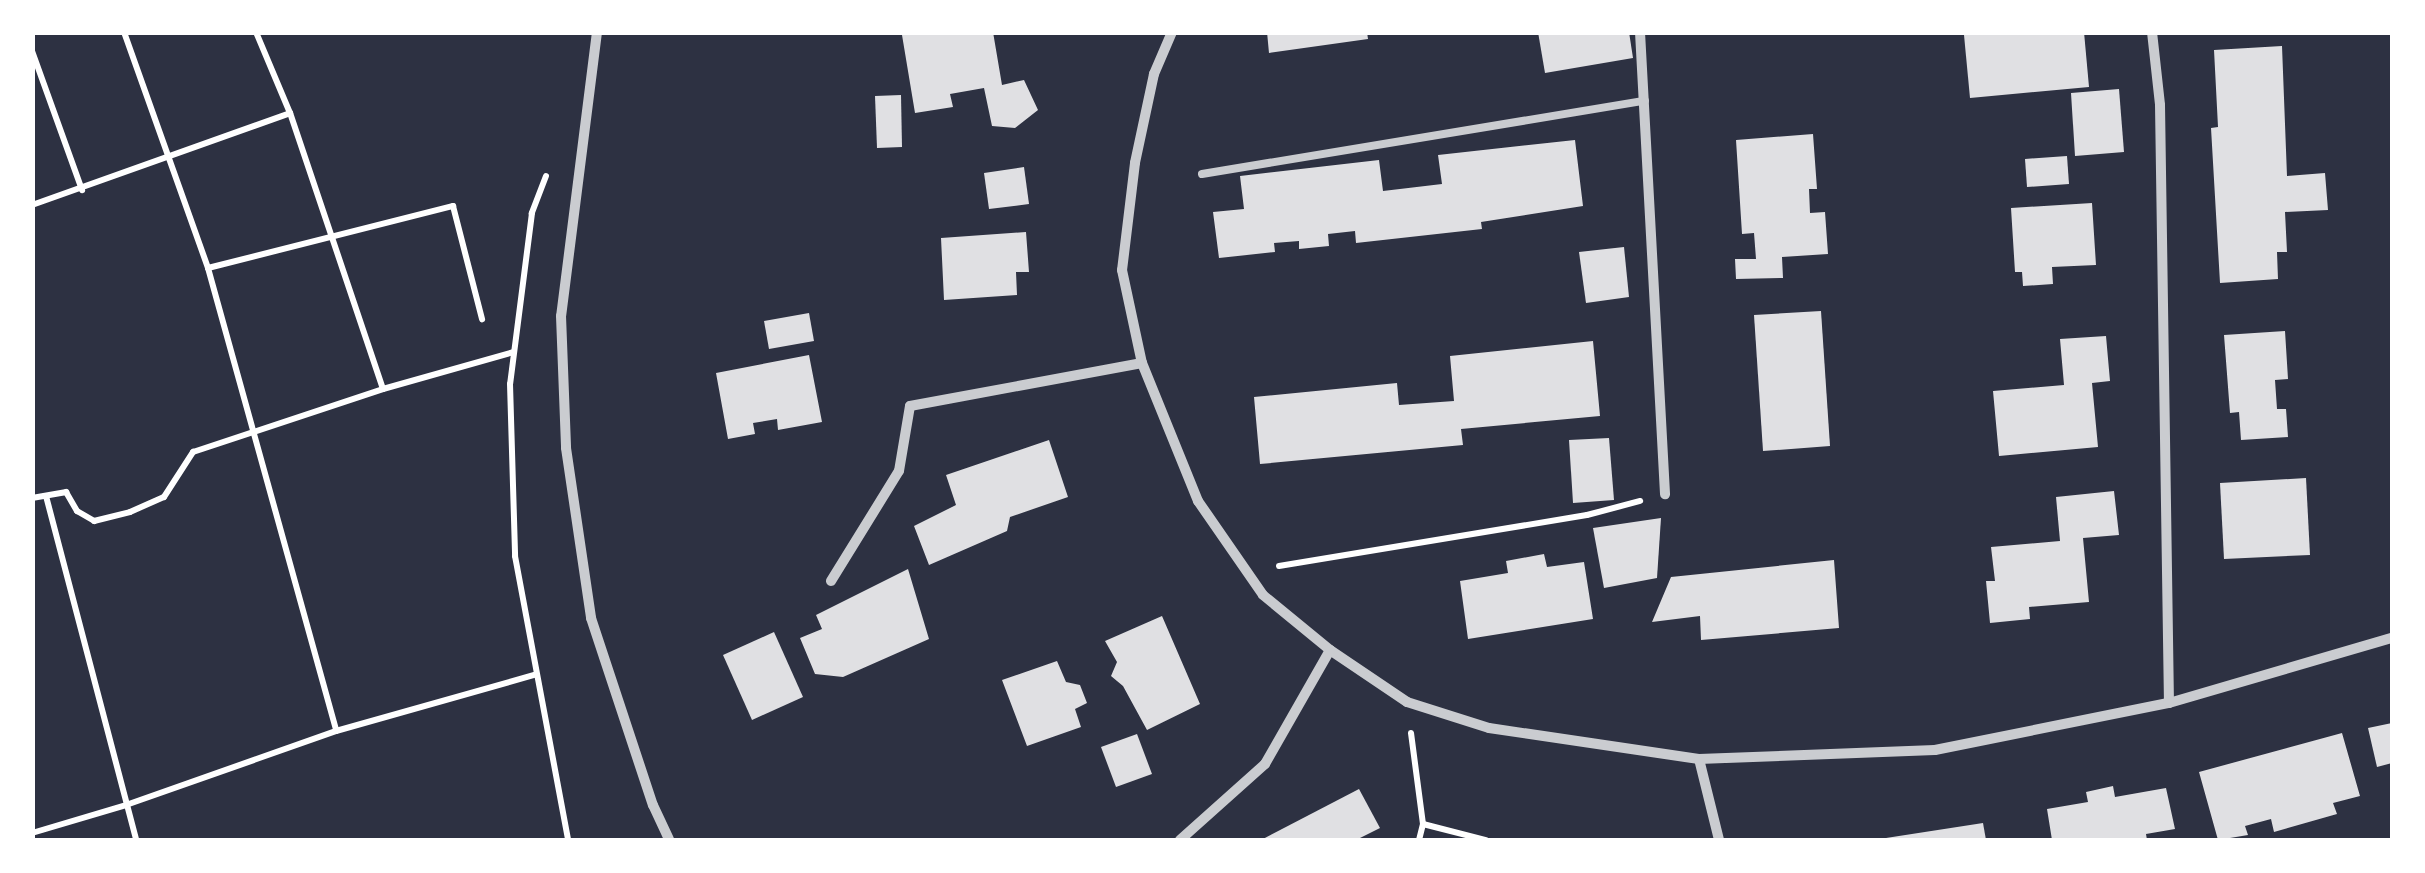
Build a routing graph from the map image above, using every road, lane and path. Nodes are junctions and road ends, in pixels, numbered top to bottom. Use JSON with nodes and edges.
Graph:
{"nodes":[{"id":1,"x":124,"y":32,"type":"edge"},
{"id":2,"x":256,"y":32,"type":"edge"},
{"id":3,"x":597,"y":32,"type":"edge"},
{"id":4,"x":1172,"y":32,"type":"edge"},
{"id":5,"x":1640,"y":32,"type":"edge"},
{"id":6,"x":2152,"y":32,"type":"edge"},
{"id":7,"x":32,"y":51,"type":"edge"},
{"id":8,"x":1645,"y":100,"type":"junction"},
{"id":9,"x":290,"y":113,"type":"junction"},
{"id":10,"x":172,"y":157,"type":"junction"},
{"id":11,"x":1202,"y":174,"type":"dead end"},
{"id":12,"x":82,"y":190,"type":"junction"},
{"id":13,"x":32,"y":206,"type":"edge"},
{"id":14,"x":331,"y":234,"type":"junction"},
{"id":15,"x":208,"y":268,"type":"junction"},
{"id":16,"x":482,"y":319,"type":"dead end"},
{"id":17,"x":514,"y":352,"type":"dead end"},
{"id":18,"x":1142,"y":363,"type":"junction"},
{"id":19,"x":383,"y":388,"type":"junction"},
{"id":20,"x":253,"y":431,"type":"junction"},
{"id":21,"x":1666,"y":494,"type":"joint"},
{"id":22,"x":46,"y":496,"type":"junction"},
{"id":23,"x":32,"y":498,"type":"edge"},
{"id":24,"x":831,"y":581,"type":"dead end"},
{"id":25,"x":1255,"y":582,"type":"junction"},
{"id":26,"x":2392,"y":638,"type":"edge"},
{"id":27,"x":1330,"y":650,"type":"junction"},
{"id":28,"x":534,"y":675,"type":"dead end"},
{"id":29,"x":1408,"y":702,"type":"junction"},
{"id":30,"x":2169,"y":703,"type":"junction"},
{"id":31,"x":336,"y":731,"type":"junction"},
{"id":32,"x":1699,"y":759,"type":"junction"},
{"id":33,"x":126,"y":805,"type":"junction"},
{"id":34,"x":1423,"y":824,"type":"junction"},
{"id":35,"x":32,"y":833,"type":"edge"},
{"id":36,"x":136,"y":840,"type":"edge"},
{"id":37,"x":669,"y":840,"type":"edge"},
{"id":38,"x":1180,"y":840,"type":"edge"},
{"id":39,"x":1419,"y":840,"type":"edge"},
{"id":40,"x":1486,"y":840,"type":"edge"},
{"id":41,"x":1719,"y":840,"type":"edge"}],
"edges":[{"from":1,"to":10,"type":"path"},
{"from":2,"to":9,"type":"path"},
{"from":3,"to":37,"type":"street"},
{"from":4,"to":18,"type":"street"},
{"from":5,"to":8,"type":"street"},
{"from":6,"to":30,"type":"street"},
{"from":7,"to":12,"type":"path"},
{"from":8,"to":11,"type":"lane"},
{"from":8,"to":21,"type":"street"},
{"from":9,"to":10,"type":"path"},
{"from":9,"to":14,"type":"path"},
{"from":10,"to":12,"type":"path"},
{"from":10,"to":15,"type":"path"},
{"from":12,"to":13,"type":"path"},
{"from":14,"to":15,"type":"path"},
{"from":14,"to":16,"type":"path"},
{"from":14,"to":19,"type":"path"},
{"from":15,"to":20,"type":"path"},
{"from":17,"to":19,"type":"path"},
{"from":18,"to":24,"type":"street"},
{"from":18,"to":25,"type":"street"},
{"from":19,"to":20,"type":"path"},
{"from":20,"to":22,"type":"path"},
{"from":20,"to":31,"type":"path"},
{"from":21,"to":25,"type":"path"},
{"from":22,"to":23,"type":"path"},
{"from":22,"to":33,"type":"path"},
{"from":25,"to":27,"type":"street"},
{"from":26,"to":30,"type":"street"},
{"from":27,"to":29,"type":"street"},
{"from":27,"to":38,"type":"street"},
{"from":28,"to":31,"type":"path"},
{"from":29,"to":32,"type":"street"},
{"from":29,"to":34,"type":"path"},
{"from":30,"to":32,"type":"street"},
{"from":31,"to":33,"type":"path"},
{"from":32,"to":41,"type":"street"},
{"from":33,"to":35,"type":"path"},
{"from":33,"to":36,"type":"path"},
{"from":34,"to":39,"type":"path"},
{"from":34,"to":40,"type":"path"}]}
